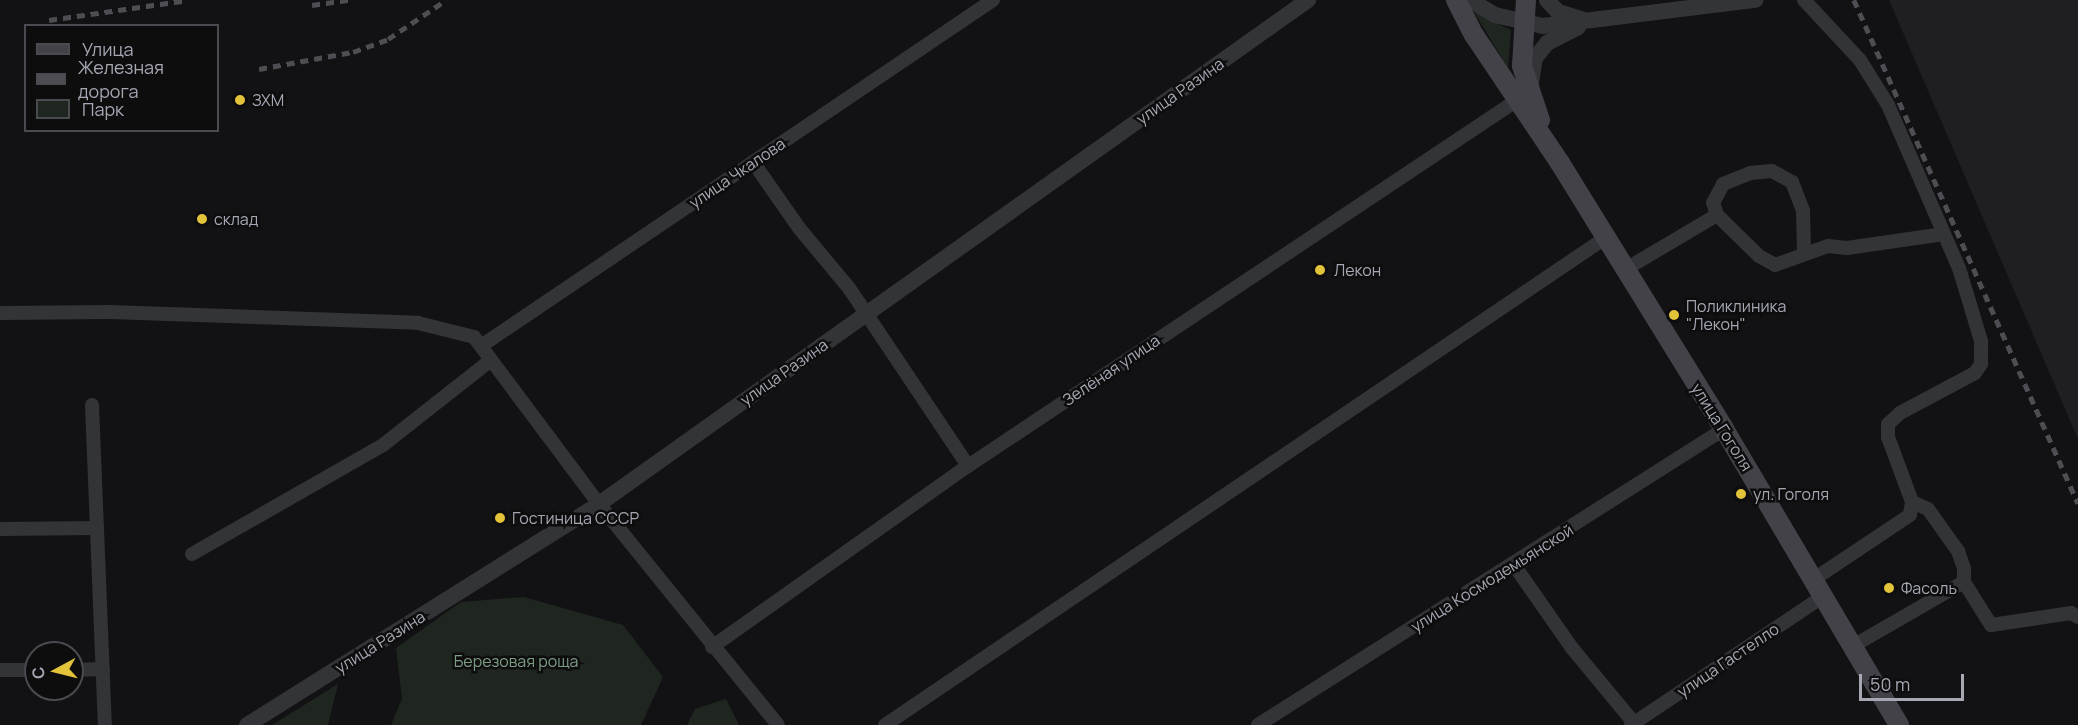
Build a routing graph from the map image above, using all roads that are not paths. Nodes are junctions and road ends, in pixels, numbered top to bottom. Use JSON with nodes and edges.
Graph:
{"nodes":[{"id":1,"x":993,"y":0,"type":"edge"},
{"id":2,"x":1308,"y":0,"type":"edge"},
{"id":3,"x":1456,"y":0,"type":"edge"},
{"id":4,"x":1470,"y":0,"type":"edge"},
{"id":5,"x":1526,"y":0,"type":"edge"},
{"id":6,"x":1547,"y":0,"type":"edge"},
{"id":7,"x":1755,"y":0,"type":"edge"},
{"id":8,"x":1804,"y":0,"type":"edge"},
{"id":9,"x":1594,"y":20,"type":"junction"},
{"id":10,"x":1522,"y":23,"type":"junction"},
{"id":11,"x":1522,"y":98,"type":"junction"},
{"id":12,"x":753,"y":162,"type":"junction"},
{"id":13,"x":1717,"y":215,"type":"junction"},
{"id":14,"x":1944,"y":234,"type":"junction"},
{"id":15,"x":1605,"y":238,"type":"junction"},
{"id":16,"x":1804,"y":252,"type":"junction"},
{"id":17,"x":1624,"y":270,"type":"junction"},
{"id":18,"x":0,"y":313,"type":"edge"},
{"id":19,"x":866,"y":313,"type":"junction"},
{"id":20,"x":481,"y":346,"type":"junction"},
{"id":21,"x":491,"y":360,"type":"junction"},
{"id":22,"x":92,"y":405,"type":"dead end"},
{"id":23,"x":1724,"y":429,"type":"junction"},
{"id":24,"x":968,"y":466,"type":"junction"},
{"id":25,"x":1912,"y":502,"type":"junction"},
{"id":26,"x":599,"y":504,"type":"junction"},
{"id":27,"x":97,"y":528,"type":"junction"},
{"id":28,"x":0,"y":529,"type":"edge"},
{"id":29,"x":192,"y":554,"type":"dead end"},
{"id":30,"x":1514,"y":565,"type":"junction"},
{"id":31,"x":1964,"y":582,"type":"junction"},
{"id":32,"x":1819,"y":587,"type":"junction"},
{"id":33,"x":2078,"y":617,"type":"edge"},
{"id":34,"x":1853,"y":646,"type":"junction"},
{"id":35,"x":712,"y":647,"type":"junction"},
{"id":36,"x":103,"y":669,"type":"junction"},
{"id":37,"x":0,"y":670,"type":"edge"},
{"id":38,"x":24,"y":670,"type":"edge"},
{"id":39,"x":84,"y":670,"type":"edge"},
{"id":40,"x":1633,"y":724,"type":"edge"},
{"id":41,"x":105,"y":725,"type":"edge"},
{"id":42,"x":247,"y":725,"type":"edge"},
{"id":43,"x":778,"y":725,"type":"edge"},
{"id":44,"x":885,"y":725,"type":"edge"},
{"id":45,"x":1258,"y":725,"type":"edge"},
{"id":46,"x":1899,"y":725,"type":"edge"}],
"edges":[{"from":1,"to":12,"type":"street","name":"улица Чкалова"},
{"from":2,"to":19,"type":"street","name":"улица Разина"},
{"from":3,"to":11,"type":"main road"},
{"from":4,"to":10,"type":"street"},
{"from":5,"to":10,"type":"main road"},
{"from":6,"to":9,"type":"street"},
{"from":7,"to":9,"type":"street"},
{"from":8,"to":14,"type":"street"},
{"from":9,"to":10,"type":"street"},
{"from":9,"to":11,"type":"street"},
{"from":10,"to":11,"type":"main road"},
{"from":11,"to":15,"type":"main road","name":"улица Гоголя"},
{"from":11,"to":24,"type":"street","name":"Зелёная улица"},
{"from":12,"to":19,"type":"street"},
{"from":12,"to":20,"type":"street","name":"улица Чкалова"},
{"from":13,"to":16,"type":"street"},
{"from":13,"to":16,"type":"street"},
{"from":13,"to":17,"type":"street"},
{"from":14,"to":16,"type":"street"},
{"from":14,"to":25,"type":"street"},
{"from":15,"to":17,"type":"main road","name":"улица Гоголя"},
{"from":15,"to":44,"type":"street"},
{"from":17,"to":23,"type":"main road","name":"улица Гоголя"},
{"from":18,"to":20,"type":"street"},
{"from":19,"to":24,"type":"street"},
{"from":19,"to":26,"type":"street","name":"улица Разина"},
{"from":20,"to":21,"type":"street"},
{"from":21,"to":26,"type":"street"},
{"from":21,"to":29,"type":"street"},
{"from":22,"to":27,"type":"street"},
{"from":23,"to":30,"type":"street","name":"улица Космодемьянской"},
{"from":23,"to":32,"type":"main road","name":"улица Гоголя"},
{"from":24,"to":35,"type":"street","name":"Зелёная улица"},
{"from":25,"to":31,"type":"street"},
{"from":25,"to":32,"type":"street","name":"улица Гастелло"},
{"from":26,"to":35,"type":"street"},
{"from":26,"to":42,"type":"street","name":"улица Разина"},
{"from":27,"to":28,"type":"street"},
{"from":27,"to":36,"type":"street"},
{"from":30,"to":40,"type":"street"},
{"from":30,"to":45,"type":"street","name":"улица Космодемьянской"},
{"from":31,"to":33,"type":"street"},
{"from":31,"to":34,"type":"street"},
{"from":32,"to":34,"type":"main road","name":"улица Гоголя"},
{"from":32,"to":40,"type":"street","name":"улица Гастелло"},
{"from":34,"to":46,"type":"main road","name":"улица Гоголя"},
{"from":35,"to":43,"type":"street"},
{"from":36,"to":39,"type":"street"},
{"from":36,"to":41,"type":"street"},
{"from":37,"to":38,"type":"street"}]}
